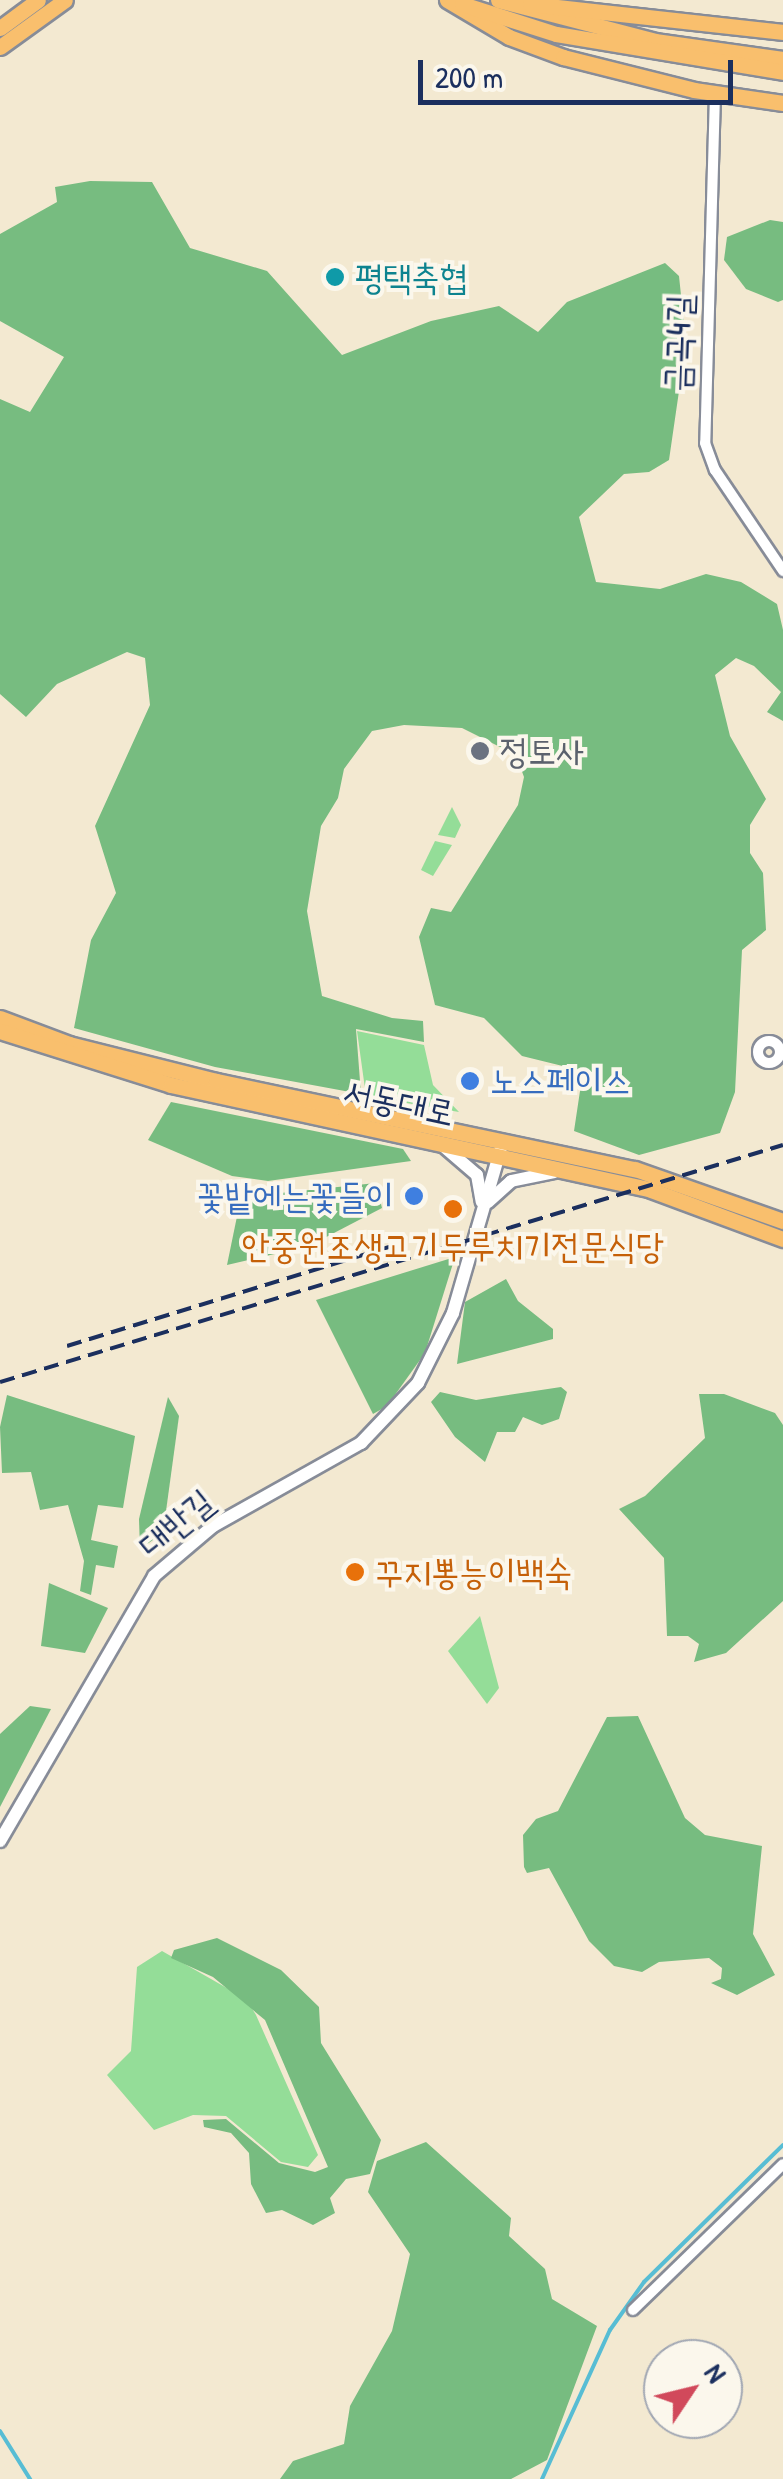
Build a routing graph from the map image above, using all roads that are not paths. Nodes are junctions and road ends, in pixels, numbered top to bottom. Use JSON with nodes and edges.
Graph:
{"nodes":[{"id":1,"x":38,"y":0,"type":"edge"},
{"id":2,"x":65,"y":0,"type":"edge"},
{"id":3,"x":448,"y":0,"type":"edge"},
{"id":4,"x":502,"y":1,"type":"edge"},
{"id":5,"x":0,"y":28,"type":"edge"},
{"id":6,"x":783,"y":32,"type":"edge"},
{"id":7,"x":0,"y":47,"type":"edge"},
{"id":8,"x":783,"y":60,"type":"edge"},
{"id":9,"x":783,"y":72,"type":"edge"},
{"id":10,"x":715,"y":94,"type":"junction"},
{"id":11,"x":783,"y":103,"type":"edge"},
{"id":12,"x":783,"y":571,"type":"edge"},
{"id":13,"x":0,"y":1018,"type":"edge"},
{"id":14,"x":0,"y":1032,"type":"edge"},
{"id":15,"x":436,"y":1140,"type":"junction"},
{"id":16,"x":498,"y":1147,"type":"junction"},
{"id":17,"x":570,"y":1171,"type":"junction"},
{"id":18,"x":484,"y":1203,"type":"junction"},
{"id":19,"x":783,"y":1221,"type":"edge"},
{"id":20,"x":783,"y":1240,"type":"edge"},
{"id":21,"x":0,"y":1842,"type":"edge"},
{"id":22,"x":783,"y":2164,"type":"edge"},
{"id":23,"x":633,"y":2310,"type":"dead end"}],
"edges":[{"from":1,"to":5,"type":"main road"},
{"from":2,"to":7,"type":"main road"},
{"from":3,"to":9,"type":"main road"},
{"from":3,"to":10,"type":"main road"},
{"from":4,"to":6,"type":"main road"},
{"from":4,"to":8,"type":"main road"},
{"from":10,"to":11,"type":"main road"},
{"from":10,"to":12,"type":"street","name":"금곡4길"},
{"from":13,"to":16,"type":"main road","name":"서동대로"},
{"from":14,"to":15,"type":"main road","name":"서동대로"},
{"from":15,"to":16,"type":"main road","name":"서동대로"},
{"from":15,"to":18,"type":"street"},
{"from":16,"to":17,"type":"main road","name":"서동대로"},
{"from":16,"to":18,"type":"street","name":"대반길"},
{"from":16,"to":19,"type":"main road","name":"서동대로"},
{"from":17,"to":18,"type":"street"},
{"from":17,"to":20,"type":"main road","name":"서동대로"},
{"from":18,"to":21,"type":"street","name":"대반길"},
{"from":22,"to":23,"type":"street"}]}
